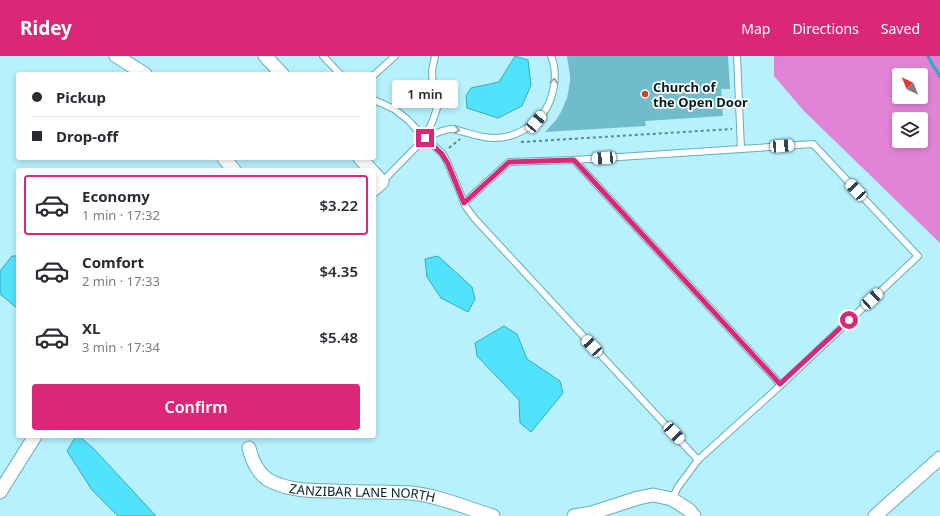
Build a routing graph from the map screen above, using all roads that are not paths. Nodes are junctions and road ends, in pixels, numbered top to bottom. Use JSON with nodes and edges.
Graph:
{"nodes":[{"id":1,"x":116,"y":56,"type":"edge"},
{"id":2,"x":265,"y":56,"type":"edge"},
{"id":3,"x":323,"y":56,"type":"edge"},
{"id":4,"x":395,"y":56,"type":"edge"},
{"id":5,"x":435,"y":56,"type":"edge"},
{"id":6,"x":552,"y":56,"type":"edge"},
{"id":7,"x":737,"y":56,"type":"edge"},
{"id":8,"x":142,"y":72,"type":"edge"},
{"id":9,"x":280,"y":72,"type":"edge"},
{"id":10,"x":338,"y":72,"type":"edge"},
{"id":11,"x":376,"y":73,"type":"edge"},
{"id":12,"x":376,"y":101,"type":"edge"},
{"id":13,"x":425,"y":138,"type":"junction"},
{"id":14,"x":741,"y":149,"type":"junction"},
{"id":15,"x":226,"y":160,"type":"edge"},
{"id":16,"x":362,"y":160,"type":"edge"},
{"id":17,"x":574,"y":160,"type":"junction"},
{"id":18,"x":232,"y":168,"type":"edge"},
{"id":19,"x":369,"y":168,"type":"edge"},
{"id":20,"x":377,"y":181,"type":"edge"},
{"id":21,"x":464,"y":203,"type":"junction"},
{"id":22,"x":780,"y":384,"type":"junction"},
{"id":23,"x":34,"y":438,"type":"edge"},
{"id":24,"x":249,"y":448,"type":"dead end"},
{"id":25,"x":940,"y":458,"type":"edge"},
{"id":26,"x":698,"y":460,"type":"junction"},
{"id":27,"x":0,"y":492,"type":"edge"},
{"id":28,"x":672,"y":499,"type":"junction"},
{"id":29,"x":493,"y":516,"type":"edge"},
{"id":30,"x":574,"y":516,"type":"edge"},
{"id":31,"x":694,"y":516,"type":"edge"},
{"id":32,"x":875,"y":516,"type":"edge"}],
"edges":[{"from":1,"to":8,"type":"street"},
{"from":2,"to":9,"type":"street"},
{"from":3,"to":10,"type":"lane"},
{"from":4,"to":11,"type":"lane"},
{"from":5,"to":13,"type":"lane"},
{"from":13,"to":6,"type":"lane","one_way":true},
{"from":7,"to":14,"type":"lane"},
{"from":12,"to":13,"type":"lane"},
{"from":13,"to":20,"type":"lane"},
{"from":13,"to":21,"type":"lane"},
{"from":14,"to":17,"type":"lane"},
{"from":14,"to":22,"type":"lane"},
{"from":15,"to":18,"type":"street"},
{"from":16,"to":19,"type":"street"},
{"from":17,"to":21,"type":"lane"},
{"from":17,"to":22,"type":"lane"},
{"from":21,"to":26,"type":"lane"},
{"from":22,"to":26,"type":"lane"},
{"from":23,"to":27,"type":"street"},
{"from":24,"to":29,"type":"street","name":"ZANZIBAR LANE NORTH"},
{"from":25,"to":32,"type":"street"},
{"from":26,"to":28,"type":"lane"},
{"from":28,"to":30,"type":"street"},
{"from":28,"to":31,"type":"street"}]}
